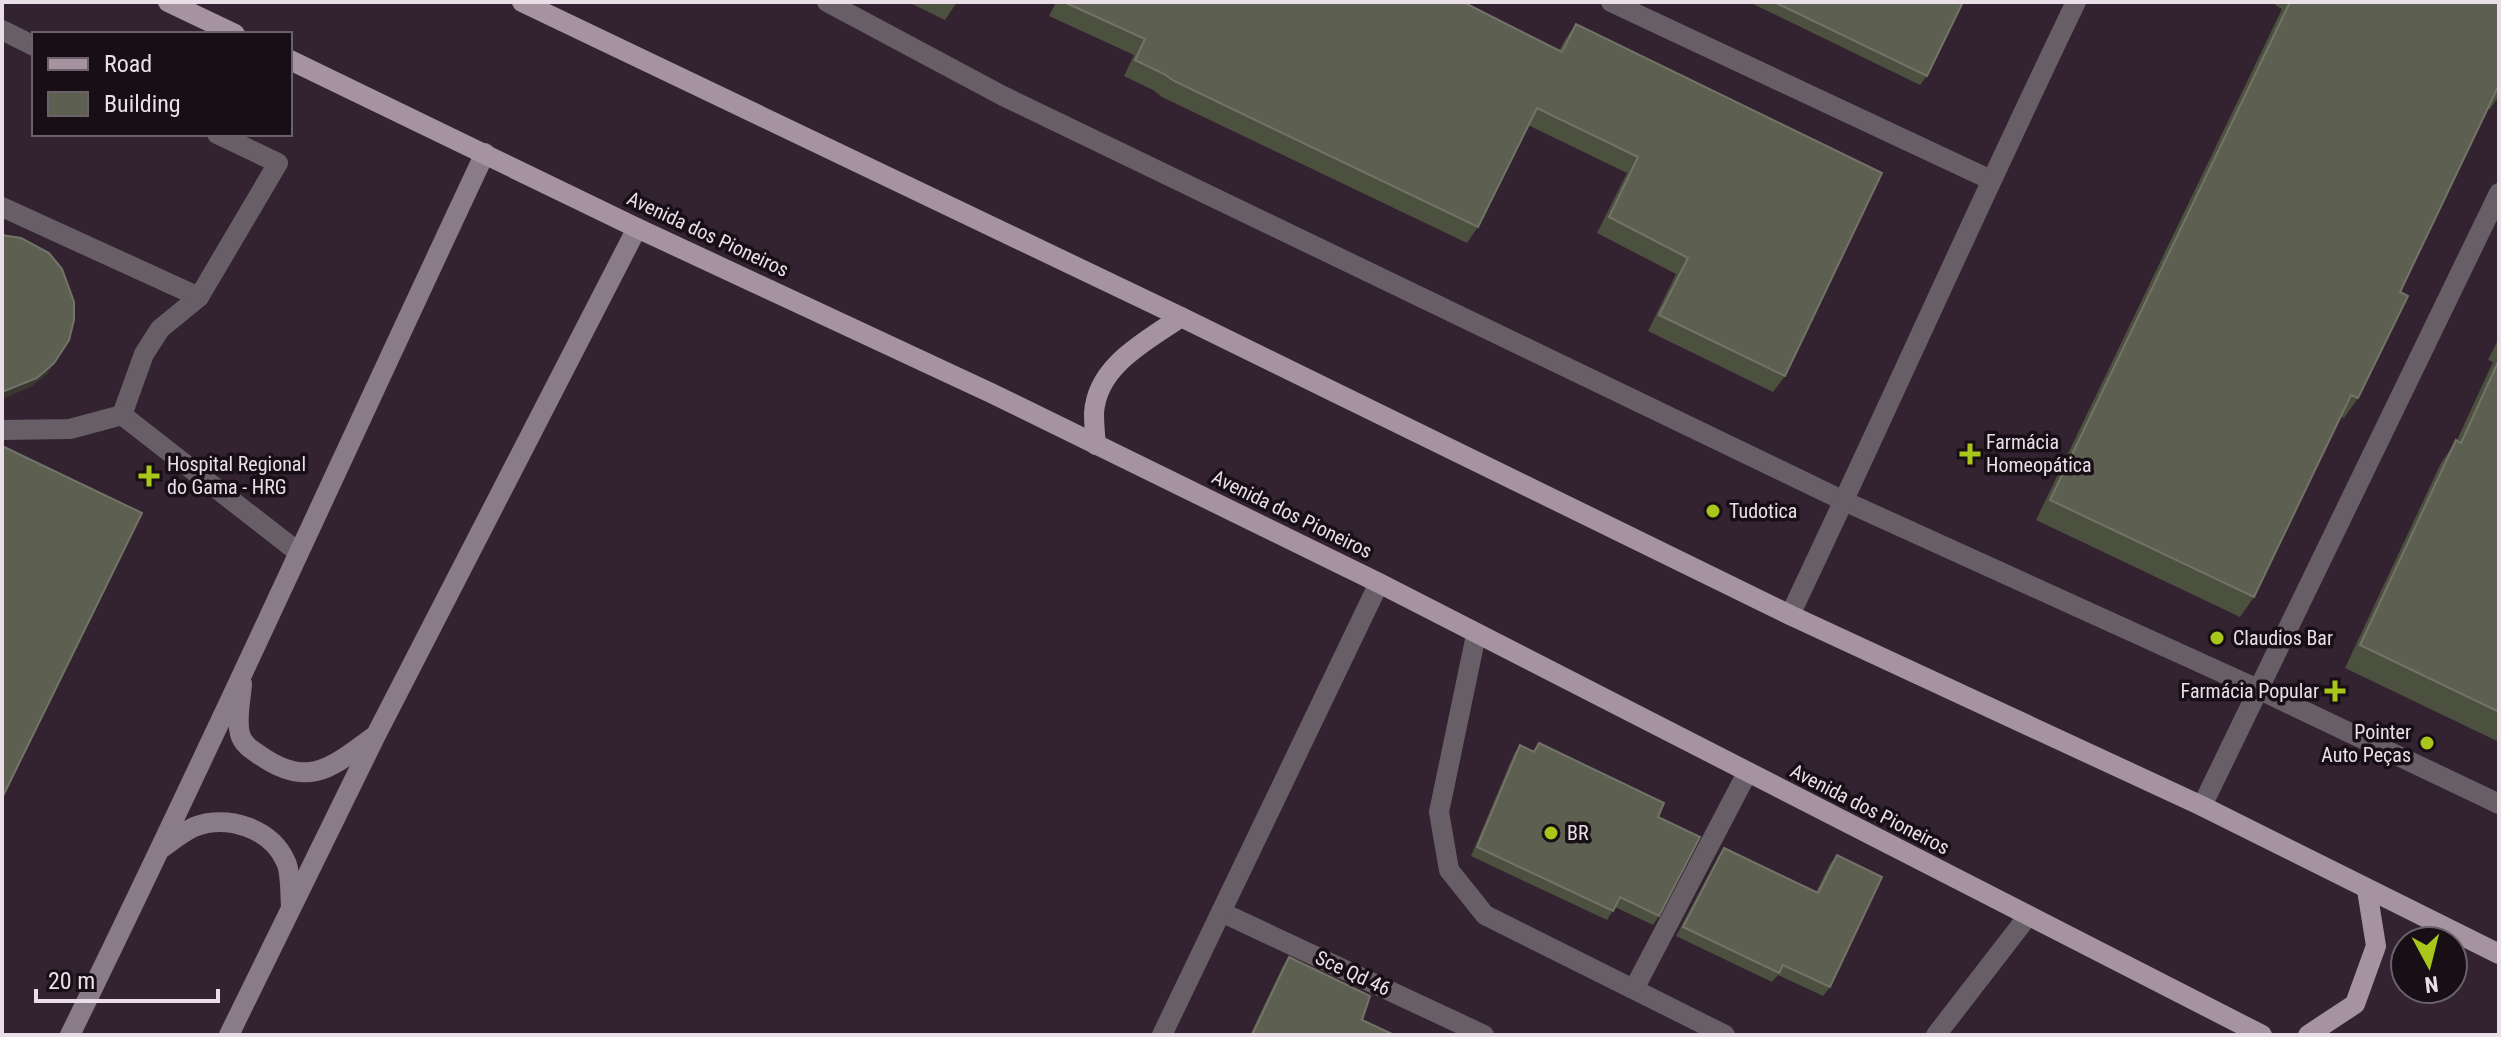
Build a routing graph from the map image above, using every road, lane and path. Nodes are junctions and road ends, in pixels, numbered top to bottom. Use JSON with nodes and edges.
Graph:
{"nodes":[{"id":1,"x":168,"y":2,"type":"edge"},
{"id":2,"x":522,"y":2,"type":"edge"},
{"id":3,"x":827,"y":2,"type":"edge"},
{"id":4,"x":1611,"y":2,"type":"edge"},
{"id":5,"x":2076,"y":2,"type":"edge"},
{"id":6,"x":1643,"y":9,"type":"edge"},
{"id":7,"x":2,"y":30,"type":"edge"},
{"id":8,"x":231,"y":32,"type":"edge"},
{"id":9,"x":32,"y":45,"type":"edge"},
{"id":10,"x":292,"y":61,"type":"edge"},
{"id":11,"x":221,"y":136,"type":"edge"},
{"id":12,"x":485,"y":153,"type":"junction"},
{"id":13,"x":1991,"y":180,"type":"junction"},
{"id":14,"x":2499,"y":193,"type":"edge"},
{"id":15,"x":2,"y":207,"type":"edge"},
{"id":16,"x":637,"y":228,"type":"junction"},
{"id":17,"x":199,"y":297,"type":"junction"},
{"id":18,"x":1181,"y":317,"type":"junction"},
{"id":19,"x":122,"y":415,"type":"junction"},
{"id":20,"x":2,"y":430,"type":"edge"},
{"id":21,"x":1096,"y":445,"type":"junction"},
{"id":22,"x":1844,"y":501,"type":"junction"},
{"id":23,"x":298,"y":552,"type":"junction"},
{"id":24,"x":1379,"y":583,"type":"junction"},
{"id":25,"x":1790,"y":615,"type":"junction"},
{"id":26,"x":1476,"y":635,"type":"junction"},
{"id":27,"x":244,"y":668,"type":"junction"},
{"id":28,"x":2258,"y":689,"type":"junction"},
{"id":29,"x":376,"y":735,"type":"junction"},
{"id":30,"x":1747,"y":773,"type":"junction"},
{"id":31,"x":2499,"y":804,"type":"edge"},
{"id":32,"x":2202,"y":806,"type":"junction"},
{"id":33,"x":162,"y":848,"type":"junction"},
{"id":34,"x":2367,"y":890,"type":"junction"},
{"id":35,"x":291,"y":906,"type":"junction"},
{"id":36,"x":1221,"y":912,"type":"junction"},
{"id":37,"x":2028,"y":916,"type":"junction"},
{"id":38,"x":2499,"y":954,"type":"edge"},
{"id":39,"x":1634,"y":989,"type":"junction"},
{"id":40,"x":68,"y":1034,"type":"edge"},
{"id":41,"x":229,"y":1035,"type":"edge"},
{"id":42,"x":1162,"y":1035,"type":"edge"},
{"id":43,"x":1484,"y":1035,"type":"edge"},
{"id":44,"x":1725,"y":1035,"type":"edge"},
{"id":45,"x":1936,"y":1035,"type":"edge"},
{"id":46,"x":2262,"y":1035,"type":"edge"},
{"id":47,"x":2308,"y":1035,"type":"edge"}],
"edges":[{"from":1,"to":8,"type":"main road"},
{"from":2,"to":18,"type":"main road"},
{"from":3,"to":22,"type":"street"},
{"from":4,"to":6,"type":"street"},
{"from":5,"to":13,"type":"street"},
{"from":6,"to":13,"type":"street"},
{"from":7,"to":9,"type":"street"},
{"from":10,"to":12,"type":"main road","name":"Avenida dos Pioneiros"},
{"from":11,"to":17,"type":"street"},
{"from":12,"to":16,"type":"main road","name":"Avenida dos Pioneiros"},
{"from":12,"to":23,"type":"main road"},
{"from":13,"to":22,"type":"street"},
{"from":14,"to":28,"type":"street"},
{"from":15,"to":17,"type":"street"},
{"from":16,"to":21,"type":"main road","name":"Avenida dos Pioneiros"},
{"from":16,"to":29,"type":"main road"},
{"from":17,"to":19,"type":"street"},
{"from":18,"to":21,"type":"main road"},
{"from":18,"to":25,"type":"main road"},
{"from":19,"to":20,"type":"street"},
{"from":19,"to":23,"type":"street"},
{"from":21,"to":24,"type":"main road","name":"Avenida dos Pioneiros"},
{"from":22,"to":25,"type":"street"},
{"from":22,"to":28,"type":"street"},
{"from":23,"to":27,"type":"main road"},
{"from":24,"to":26,"type":"main road","name":"Avenida dos Pioneiros"},
{"from":24,"to":36,"type":"street"},
{"from":25,"to":32,"type":"main road"},
{"from":26,"to":30,"type":"main road","name":"Avenida dos Pioneiros"},
{"from":26,"to":39,"type":"street"},
{"from":27,"to":29,"type":"main road"},
{"from":27,"to":33,"type":"main road"},
{"from":28,"to":31,"type":"street"},
{"from":28,"to":32,"type":"street"},
{"from":29,"to":35,"type":"main road"},
{"from":30,"to":37,"type":"main road","name":"Avenida dos Pioneiros"},
{"from":30,"to":39,"type":"street"},
{"from":32,"to":34,"type":"main road"},
{"from":33,"to":35,"type":"main road"},
{"from":33,"to":40,"type":"main road"},
{"from":34,"to":38,"type":"main road"},
{"from":34,"to":47,"type":"main road"},
{"from":35,"to":41,"type":"main road"},
{"from":36,"to":42,"type":"street"},
{"from":36,"to":43,"type":"street","name":"Sce Qd 46"},
{"from":37,"to":45,"type":"street"},
{"from":37,"to":46,"type":"main road","name":"Avenida dos Pioneiros"},
{"from":39,"to":44,"type":"street"}]}
